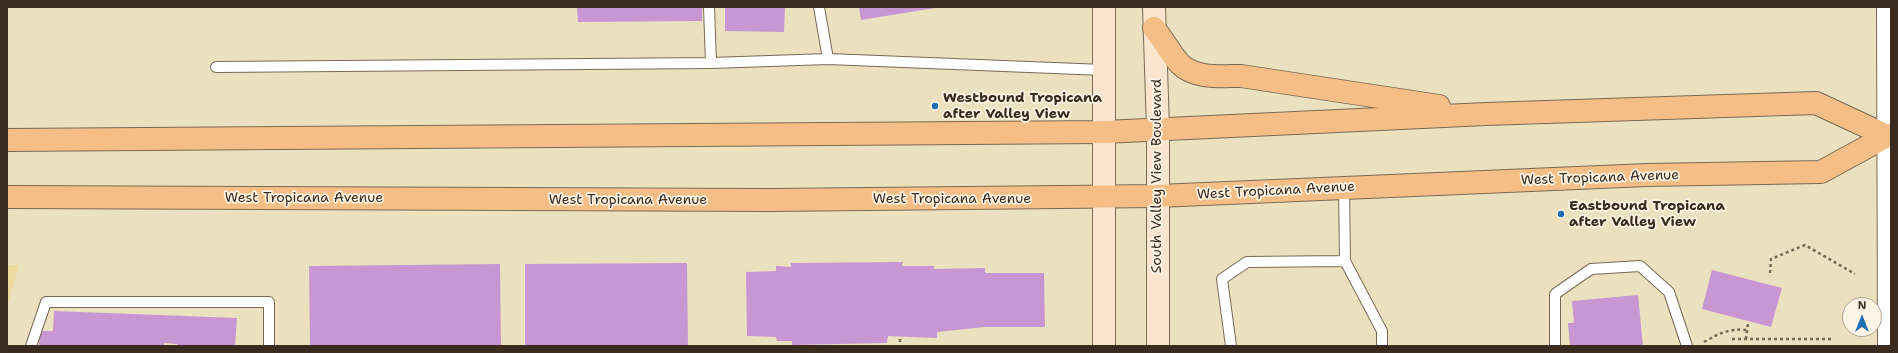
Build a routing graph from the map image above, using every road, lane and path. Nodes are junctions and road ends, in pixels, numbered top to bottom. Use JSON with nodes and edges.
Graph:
{"nodes":[{"id":1,"x":709,"y":7,"type":"edge"},
{"id":2,"x":820,"y":7,"type":"edge"},
{"id":3,"x":1104,"y":7,"type":"edge"},
{"id":4,"x":1887,"y":7,"type":"edge"},
{"id":5,"x":1154,"y":17,"type":"edge"},
{"id":6,"x":828,"y":59,"type":"junction"},
{"id":7,"x":711,"y":63,"type":"junction"},
{"id":8,"x":216,"y":67,"type":"dead end"},
{"id":9,"x":1104,"y":70,"type":"junction"},
{"id":10,"x":1486,"y":114,"type":"junction"},
{"id":11,"x":1158,"y":129,"type":"junction"},
{"id":12,"x":1104,"y":132,"type":"junction"},
{"id":13,"x":1889,"y":136,"type":"edge"},
{"id":14,"x":7,"y":140,"type":"edge"},
{"id":15,"x":1344,"y":188,"type":"junction"},
{"id":16,"x":1158,"y":196,"type":"junction"},
{"id":17,"x":7,"y":197,"type":"edge"},
{"id":18,"x":1104,"y":197,"type":"junction"},
{"id":19,"x":1345,"y":261,"type":"junction"},
{"id":20,"x":1770,"y":273,"type":"dead end"},
{"id":21,"x":1856,"y":274,"type":"dead end"},
{"id":22,"x":1748,"y":323,"type":"dead end"},
{"id":23,"x":1889,"y":323,"type":"edge"},
{"id":24,"x":1746,"y":330,"type":"junction"},
{"id":25,"x":900,"y":339,"type":"dead end"},
{"id":26,"x":1732,"y":339,"type":"dead end"},
{"id":27,"x":1746,"y":339,"type":"junction"},
{"id":28,"x":1831,"y":339,"type":"dead end"},
{"id":29,"x":1702,"y":343,"type":"dead end"},
{"id":30,"x":31,"y":346,"type":"edge"},
{"id":31,"x":269,"y":346,"type":"edge"},
{"id":32,"x":900,"y":346,"type":"edge"},
{"id":33,"x":1104,"y":346,"type":"edge"},
{"id":34,"x":1158,"y":346,"type":"edge"},
{"id":35,"x":1230,"y":346,"type":"edge"},
{"id":36,"x":1382,"y":346,"type":"edge"},
{"id":37,"x":1556,"y":346,"type":"edge"},
{"id":38,"x":1687,"y":346,"type":"edge"},
{"id":39,"x":1888,"y":346,"type":"edge"}],
"edges":[{"from":1,"to":7,"type":"lane"},
{"from":2,"to":6,"type":"lane"},
{"from":3,"to":9,"type":"main road"},
{"from":4,"to":13,"type":"street"},
{"from":5,"to":10,"type":"main road"},
{"from":5,"to":11,"type":"main road","name":"South Valley View Boulevard"},
{"from":6,"to":7,"type":"lane"},
{"from":6,"to":9,"type":"lane"},
{"from":7,"to":8,"type":"lane"},
{"from":9,"to":12,"type":"main road"},
{"from":10,"to":11,"type":"main road"},
{"from":10,"to":13,"type":"main road"},
{"from":11,"to":12,"type":"main road"},
{"from":11,"to":16,"type":"main road","name":"South Valley View Boulevard"},
{"from":12,"to":14,"type":"main road"},
{"from":12,"to":18,"type":"main road"},
{"from":13,"to":15,"type":"main road","name":"West Tropicana Avenue"},
{"from":13,"to":23,"type":"street"},
{"from":15,"to":16,"type":"main road","name":"West Tropicana Avenue"},
{"from":15,"to":19,"type":"lane"},
{"from":16,"to":18,"type":"main road","name":"West Tropicana Avenue"},
{"from":16,"to":34,"type":"main road","name":"South Valley View Boulevard"},
{"from":17,"to":18,"type":"main road","name":"West Tropicana Avenue"},
{"from":18,"to":33,"type":"main road"},
{"from":19,"to":35,"type":"lane"},
{"from":19,"to":36,"type":"lane"},
{"from":20,"to":21,"type":"path"},
{"from":22,"to":24,"type":"path"},
{"from":23,"to":39,"type":"street"},
{"from":24,"to":27,"type":"path"},
{"from":24,"to":29,"type":"path"},
{"from":25,"to":32,"type":"path"},
{"from":26,"to":27,"type":"path"},
{"from":27,"to":28,"type":"path"},
{"from":30,"to":31,"type":"lane"},
{"from":37,"to":38,"type":"lane"}]}
